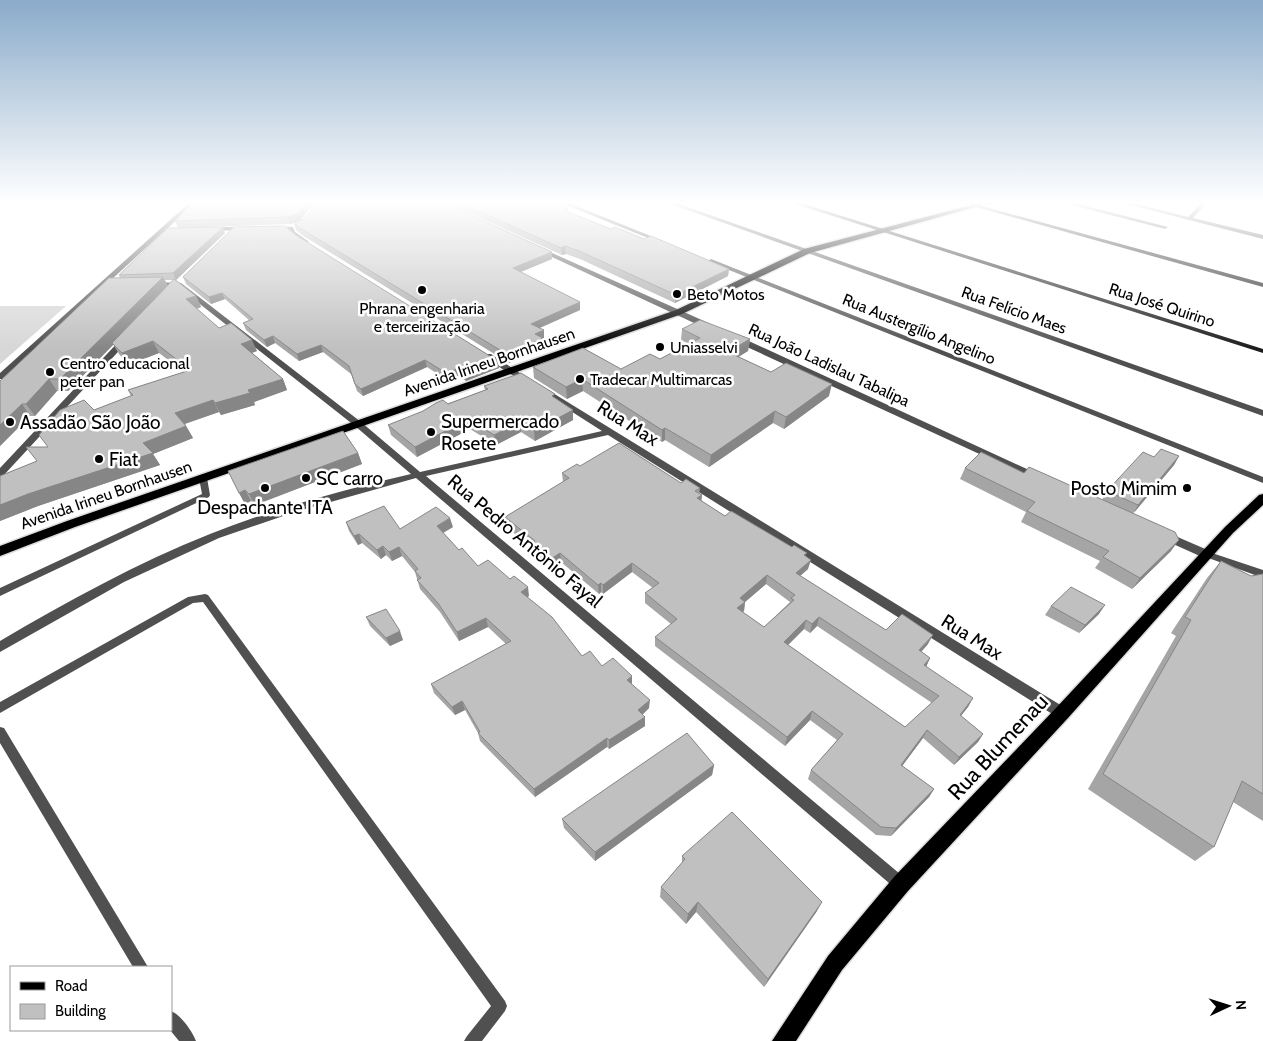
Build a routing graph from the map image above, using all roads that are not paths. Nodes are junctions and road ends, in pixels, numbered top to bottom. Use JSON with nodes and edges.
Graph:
{"nodes":[{"id":1,"x":139,"y":252,"type":"edge"},
{"id":2,"x":544,"y":252,"type":"edge"},
{"id":3,"x":806,"y":252,"type":"edge"},
{"id":4,"x":809,"y":252,"type":"edge"},
{"id":5,"x":947,"y":252,"type":"edge"},
{"id":6,"x":1142,"y":252,"type":"edge"},
{"id":7,"x":707,"y":260,"type":"edge"},
{"id":8,"x":186,"y":277,"type":"edge"},
{"id":9,"x":752,"y":277,"type":"junction"},
{"id":10,"x":150,"y":284,"type":"edge"},
{"id":11,"x":179,"y":284,"type":"junction"},
{"id":12,"x":102,"y":285,"type":"junction"},
{"id":13,"x":111,"y":285,"type":"edge"},
{"id":14,"x":1263,"y":285,"type":"edge"},
{"id":15,"x":172,"y":291,"type":"edge"},
{"id":16,"x":679,"y":312,"type":"junction"},
{"id":17,"x":133,"y":332,"type":"edge"},
{"id":18,"x":723,"y":333,"type":"edge"},
{"id":19,"x":732,"y":337,"type":"edge"},
{"id":20,"x":479,"y":351,"type":"edge"},
{"id":21,"x":1263,"y":351,"type":"edge"},
{"id":22,"x":512,"y":371,"type":"junction"},
{"id":23,"x":0,"y":376,"type":"edge"},
{"id":24,"x":1263,"y":413,"type":"edge"},
{"id":25,"x":358,"y":424,"type":"junction"},
{"id":26,"x":610,"y":432,"type":"junction"},
{"id":27,"x":0,"y":474,"type":"edge"},
{"id":28,"x":418,"y":475,"type":"junction"},
{"id":29,"x":204,"y":478,"type":"junction"},
{"id":30,"x":1045,"y":480,"type":"edge"},
{"id":31,"x":1263,"y":480,"type":"edge"},
{"id":32,"x":1263,"y":498,"type":"edge"},
{"id":33,"x":1153,"y":529,"type":"edge"},
{"id":34,"x":0,"y":551,"type":"edge"},
{"id":35,"x":1206,"y":554,"type":"junction"},
{"id":36,"x":1263,"y":574,"type":"edge"},
{"id":37,"x":0,"y":592,"type":"edge"},
{"id":38,"x":0,"y":647,"type":"edge"},
{"id":39,"x":0,"y":708,"type":"edge"},
{"id":40,"x":1062,"y":713,"type":"junction"},
{"id":41,"x":0,"y":732,"type":"edge"},
{"id":42,"x":901,"y":884,"type":"junction"},
{"id":43,"x":140,"y":966,"type":"edge"},
{"id":44,"x":172,"y":1019,"type":"edge"},
{"id":45,"x":188,"y":1041,"type":"edge"},
{"id":46,"x":472,"y":1041,"type":"edge"},
{"id":47,"x":783,"y":1041,"type":"edge"}],
"edges":[{"from":1,"to":12,"type":"street"},
{"from":2,"to":16,"type":"street","name":"Rua João Ladislau Tabalipa"},
{"from":3,"to":9,"type":"main road","name":"Avenida Irineu Bornhausen"},
{"from":4,"to":24,"type":"street","name":"Rua Felício Maes"},
{"from":5,"to":21,"type":"main road","name":"Rua José Quirino"},
{"from":6,"to":14,"type":"main road"},
{"from":7,"to":9,"type":"street","name":"Rua Austergílio Angelino"},
{"from":8,"to":11,"type":"street"},
{"from":9,"to":16,"type":"main road","name":"Avenida Irineu Bornhausen"},
{"from":9,"to":31,"type":"street","name":"Rua Austergílio Angelino"},
{"from":10,"to":11,"type":"street"},
{"from":11,"to":15,"type":"street"},
{"from":11,"to":25,"type":"street","name":"Rua Pedro Antônio Fayal"},
{"from":12,"to":13,"type":"street"},
{"from":12,"to":23,"type":"street"},
{"from":16,"to":18,"type":"street","name":"Rua João Ladislau Tabalipa"},
{"from":16,"to":22,"type":"main road","name":"Avenida Irineu Bornhausen"},
{"from":17,"to":27,"type":"street"},
{"from":19,"to":30,"type":"street","name":"Rua João Ladislau Tabalipa"},
{"from":20,"to":22,"type":"street","name":"Rua Max"},
{"from":22,"to":25,"type":"main road","name":"Avenida Irineu Bornhausen"},
{"from":22,"to":26,"type":"street","name":"Rua Max"},
{"from":25,"to":28,"type":"street","name":"Rua Pedro Antônio Fayal"},
{"from":25,"to":29,"type":"main road","name":"Avenida Irineu Bornhausen"},
{"from":26,"to":28,"type":"street"},
{"from":26,"to":40,"type":"street","name":"Rua Max"},
{"from":28,"to":38,"type":"street"},
{"from":28,"to":42,"type":"street","name":"Rua Pedro Antônio Fayal"},
{"from":29,"to":34,"type":"main road","name":"Avenida Irineu Bornhausen"},
{"from":29,"to":37,"type":"lane"},
{"from":32,"to":35,"type":"main road","name":"Rua Blumenau"},
{"from":33,"to":35,"type":"street"},
{"from":35,"to":36,"type":"lane"},
{"from":35,"to":40,"type":"main road","name":"Rua Blumenau"},
{"from":39,"to":46,"type":"lane"},
{"from":40,"to":42,"type":"main road","name":"Rua Blumenau"},
{"from":41,"to":43,"type":"lane"},
{"from":42,"to":47,"type":"main road","name":"Rua Blumenau"},
{"from":44,"to":45,"type":"lane"}]}
